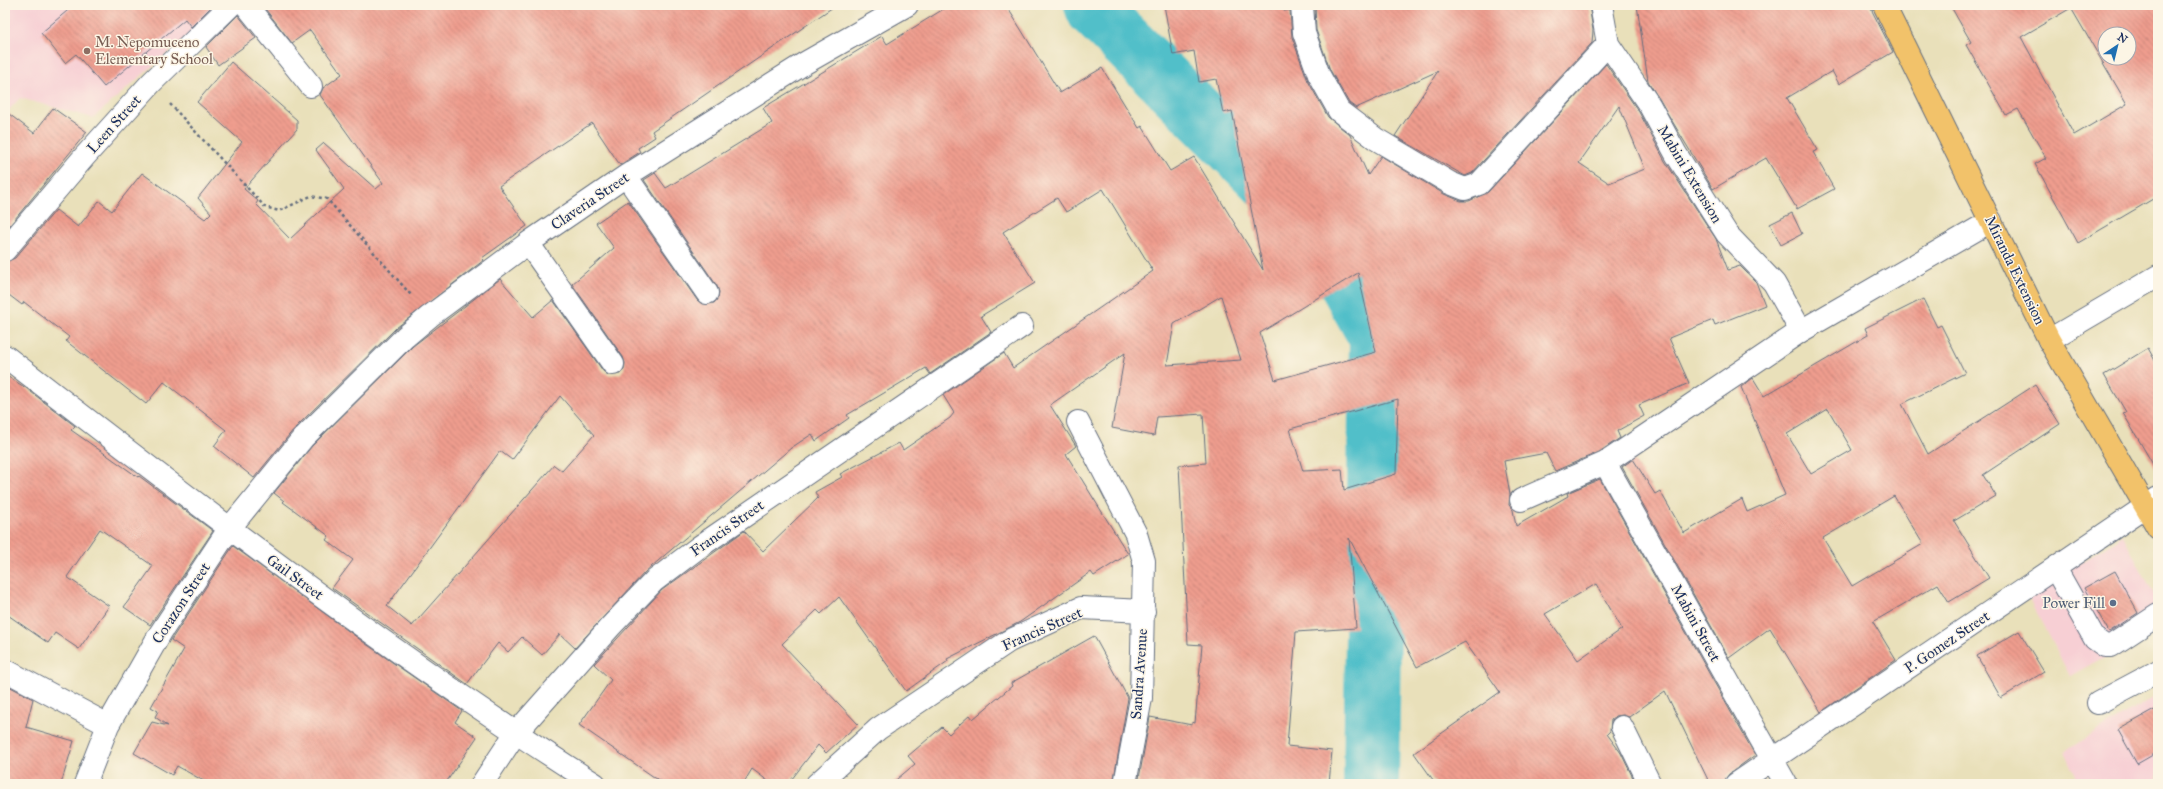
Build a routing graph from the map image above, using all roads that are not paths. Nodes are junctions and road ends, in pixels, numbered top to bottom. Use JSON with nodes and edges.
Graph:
{"nodes":[{"id":1,"x":231,"y":5,"type":"edge"},
{"id":2,"x":246,"y":5,"type":"edge"},
{"id":3,"x":907,"y":5,"type":"edge"},
{"id":4,"x":1302,"y":5,"type":"edge"},
{"id":5,"x":1601,"y":5,"type":"edge"},
{"id":6,"x":1884,"y":5,"type":"edge"},
{"id":7,"x":1608,"y":44,"type":"junction"},
{"id":8,"x":311,"y":86,"type":"dead end"},
{"id":9,"x":626,"y":176,"type":"junction"},
{"id":10,"x":1991,"y":221,"type":"junction"},
{"id":11,"x":528,"y":244,"type":"junction"},
{"id":12,"x":5,"y":250,"type":"edge"},
{"id":13,"x":2158,"y":276,"type":"edge"},
{"id":14,"x":707,"y":293,"type":"dead end"},
{"id":15,"x":1022,"y":326,"type":"dead end"},
{"id":16,"x":1801,"y":331,"type":"junction"},
{"id":17,"x":2048,"y":340,"type":"junction"},
{"id":18,"x":5,"y":356,"type":"edge"},
{"id":19,"x":613,"y":364,"type":"dead end"},
{"id":20,"x":1078,"y":422,"type":"dead end"},
{"id":21,"x":303,"y":438,"type":"joint"},
{"id":22,"x":1606,"y":462,"type":"junction"},
{"id":23,"x":1521,"y":500,"type":"dead end"},
{"id":24,"x":2152,"y":502,"type":"edge"},
{"id":25,"x":2158,"y":528,"type":"edge"},
{"id":26,"x":229,"y":529,"type":"junction"},
{"id":27,"x":2055,"y":568,"type":"junction"},
{"id":28,"x":1144,"y":611,"type":"junction"},
{"id":29,"x":2158,"y":615,"type":"edge"},
{"id":30,"x":5,"y":670,"type":"edge"},
{"id":31,"x":2158,"y":671,"type":"edge"},
{"id":32,"x":2098,"y":704,"type":"dead end"},
{"id":33,"x":108,"y":725,"type":"junction"},
{"id":34,"x":1622,"y":728,"type":"dead end"},
{"id":35,"x":515,"y":734,"type":"junction"},
{"id":36,"x":1773,"y":761,"type":"junction"},
{"id":37,"x":85,"y":784,"type":"edge"},
{"id":38,"x":482,"y":784,"type":"edge"},
{"id":39,"x":595,"y":784,"type":"edge"},
{"id":40,"x":817,"y":784,"type":"edge"},
{"id":41,"x":1126,"y":784,"type":"edge"},
{"id":42,"x":1650,"y":784,"type":"edge"},
{"id":43,"x":1736,"y":784,"type":"edge"},
{"id":44,"x":1786,"y":784,"type":"edge"}],
"edges":[{"from":1,"to":12,"type":"street","name":"Leen Street"},
{"from":2,"to":8,"type":"street"},
{"from":3,"to":9,"type":"street","name":"Claveria Street"},
{"from":4,"to":7,"type":"street"},
{"from":5,"to":7,"type":"street","name":"Mabini Extension"},
{"from":6,"to":10,"type":"main road","name":"Miranda Extension"},
{"from":7,"to":16,"type":"street","name":"Mabini Extension"},
{"from":9,"to":11,"type":"street","name":"Claveria Street"},
{"from":9,"to":14,"type":"street"},
{"from":10,"to":16,"type":"street"},
{"from":10,"to":17,"type":"main road","name":"Miranda Extension"},
{"from":11,"to":19,"type":"street"},
{"from":11,"to":21,"type":"street","name":"Claveria Street"},
{"from":13,"to":17,"type":"street"},
{"from":15,"to":35,"type":"street","name":"Francis Street"},
{"from":16,"to":22,"type":"street"},
{"from":17,"to":24,"type":"main road","name":"Miranda Extension"},
{"from":18,"to":26,"type":"street","name":"Gail Street"},
{"from":20,"to":28,"type":"street","name":"Sandra Avenue"},
{"from":21,"to":26,"type":"street","name":"Corazon Street"},
{"from":22,"to":23,"type":"street"},
{"from":22,"to":36,"type":"street","name":"Mabini Street"},
{"from":24,"to":25,"type":"main road","name":"Miranda Extension"},
{"from":24,"to":27,"type":"street","name":"P. Gomez Street"},
{"from":26,"to":33,"type":"street","name":"Corazon Street"},
{"from":26,"to":35,"type":"street","name":"Gail Street"},
{"from":27,"to":29,"type":"street"},
{"from":27,"to":36,"type":"street","name":"P. Gomez Street"},
{"from":28,"to":40,"type":"street","name":"Francis Street"},
{"from":28,"to":41,"type":"street","name":"Sandra Avenue"},
{"from":30,"to":33,"type":"street"},
{"from":31,"to":32,"type":"street"},
{"from":33,"to":37,"type":"street","name":"Corazon Street"},
{"from":34,"to":42,"type":"street"},
{"from":35,"to":38,"type":"street","name":"Francis Street"},
{"from":35,"to":39,"type":"street","name":"Gail Street"},
{"from":36,"to":43,"type":"street","name":"P. Gomez Street"},
{"from":36,"to":44,"type":"street","name":"Mabini Street"}]}
